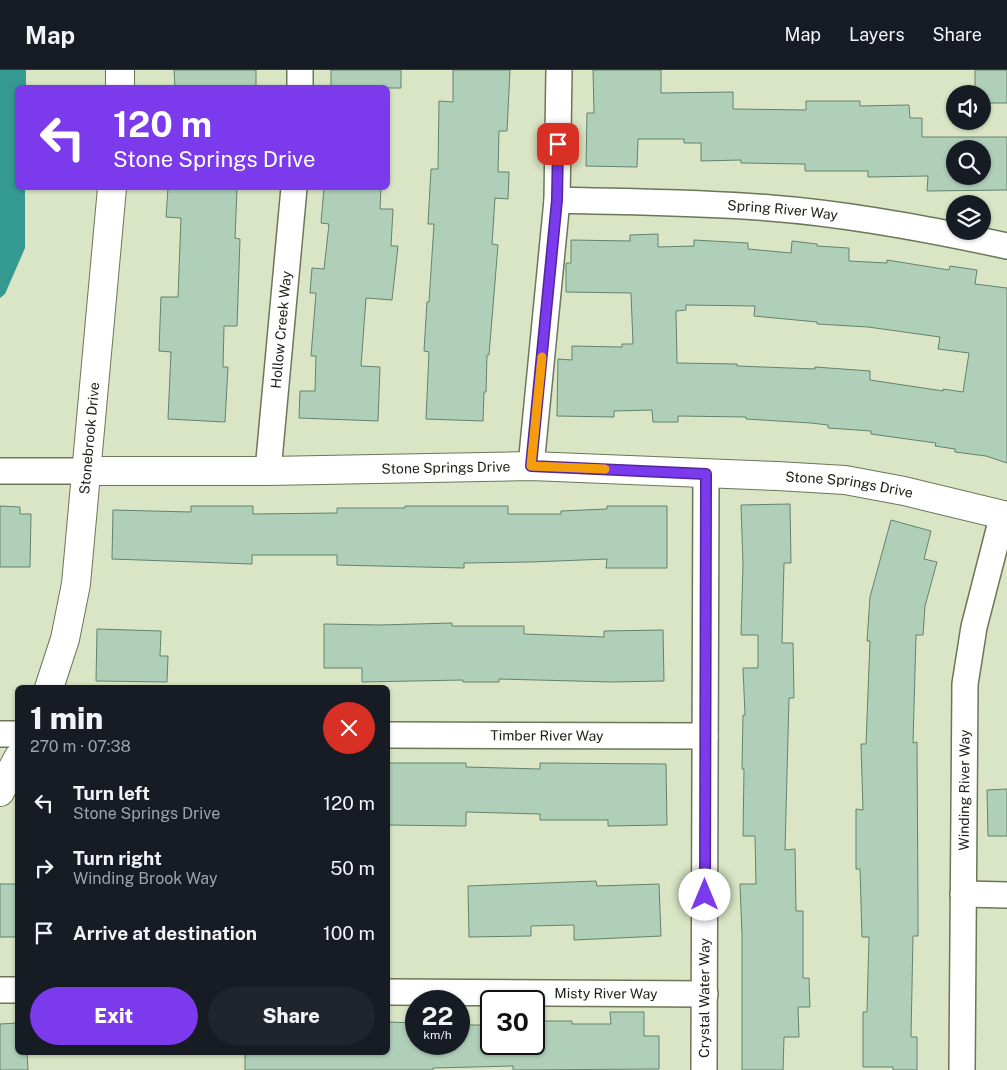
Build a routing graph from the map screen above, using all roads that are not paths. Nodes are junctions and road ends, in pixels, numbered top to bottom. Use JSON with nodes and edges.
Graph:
{"nodes":[{"id":1,"x":120,"y":70,"type":"edge"},
{"id":2,"x":300,"y":70,"type":"edge"},
{"id":3,"x":559,"y":70,"type":"edge"},
{"id":4,"x":120,"y":85,"type":"edge"},
{"id":5,"x":300,"y":85,"type":"edge"},
{"id":6,"x":112,"y":190,"type":"edge"},
{"id":7,"x":294,"y":190,"type":"edge"},
{"id":8,"x":557,"y":200,"type":"junction"},
{"id":9,"x":1007,"y":246,"type":"edge"},
{"id":10,"x":531,"y":466,"type":"junction"},
{"id":11,"x":0,"y":471,"type":"edge"},
{"id":12,"x":88,"y":471,"type":"junction"},
{"id":13,"x":268,"y":472,"type":"junction"},
{"id":14,"x":706,"y":474,"type":"junction"},
{"id":15,"x":1005,"y":515,"type":"edge"},
{"id":16,"x":51,"y":685,"type":"edge"},
{"id":17,"x":0,"y":734,"type":"edge"},
{"id":18,"x":15,"y":734,"type":"edge"},
{"id":19,"x":390,"y":735,"type":"edge"},
{"id":20,"x":705,"y":736,"type":"junction"},
{"id":21,"x":15,"y":764,"type":"edge"},
{"id":22,"x":0,"y":792,"type":"edge"},
{"id":23,"x":963,"y":894,"type":"junction"},
{"id":24,"x":1007,"y":895,"type":"edge"},
{"id":25,"x":0,"y":990,"type":"edge"},
{"id":26,"x":15,"y":990,"type":"edge"},
{"id":27,"x":390,"y":992,"type":"edge"},
{"id":28,"x":704,"y":994,"type":"junction"},
{"id":29,"x":704,"y":1070,"type":"edge"},
{"id":30,"x":962,"y":1070,"type":"edge"}],
"edges":[{"from":1,"to":4,"type":"street"},
{"from":2,"to":5,"type":"street"},
{"from":3,"to":8,"type":"street"},
{"from":6,"to":12,"type":"street","name":"Stonebrook Drive"},
{"from":7,"to":13,"type":"street","name":"Hollow Creek Way"},
{"from":8,"to":9,"type":"street","name":"Spring River Way"},
{"from":8,"to":10,"type":"street"},
{"from":10,"to":13,"type":"street","name":"Stone Springs Drive"},
{"from":10,"to":14,"type":"street","name":"Stone Springs Drive"},
{"from":11,"to":12,"type":"street","name":"Stone Springs Drive"},
{"from":12,"to":13,"type":"street","name":"Stone Springs Drive"},
{"from":12,"to":16,"type":"street","name":"Stonebrook Drive"},
{"from":14,"to":15,"type":"street","name":"Stone Springs Drive"},
{"from":14,"to":20,"type":"street","name":"Crystal Water Way"},
{"from":15,"to":23,"type":"street","name":"Winding River Way"},
{"from":17,"to":18,"type":"street"},
{"from":19,"to":20,"type":"street","name":"Timber River Way"},
{"from":20,"to":28,"type":"street","name":"Crystal Water Way"},
{"from":21,"to":22,"type":"street"},
{"from":23,"to":24,"type":"street"},
{"from":23,"to":30,"type":"street","name":"Winding River Way"},
{"from":25,"to":26,"type":"street"},
{"from":27,"to":28,"type":"street","name":"Misty River Way"},
{"from":28,"to":29,"type":"street","name":"Crystal Water Way"}]}
